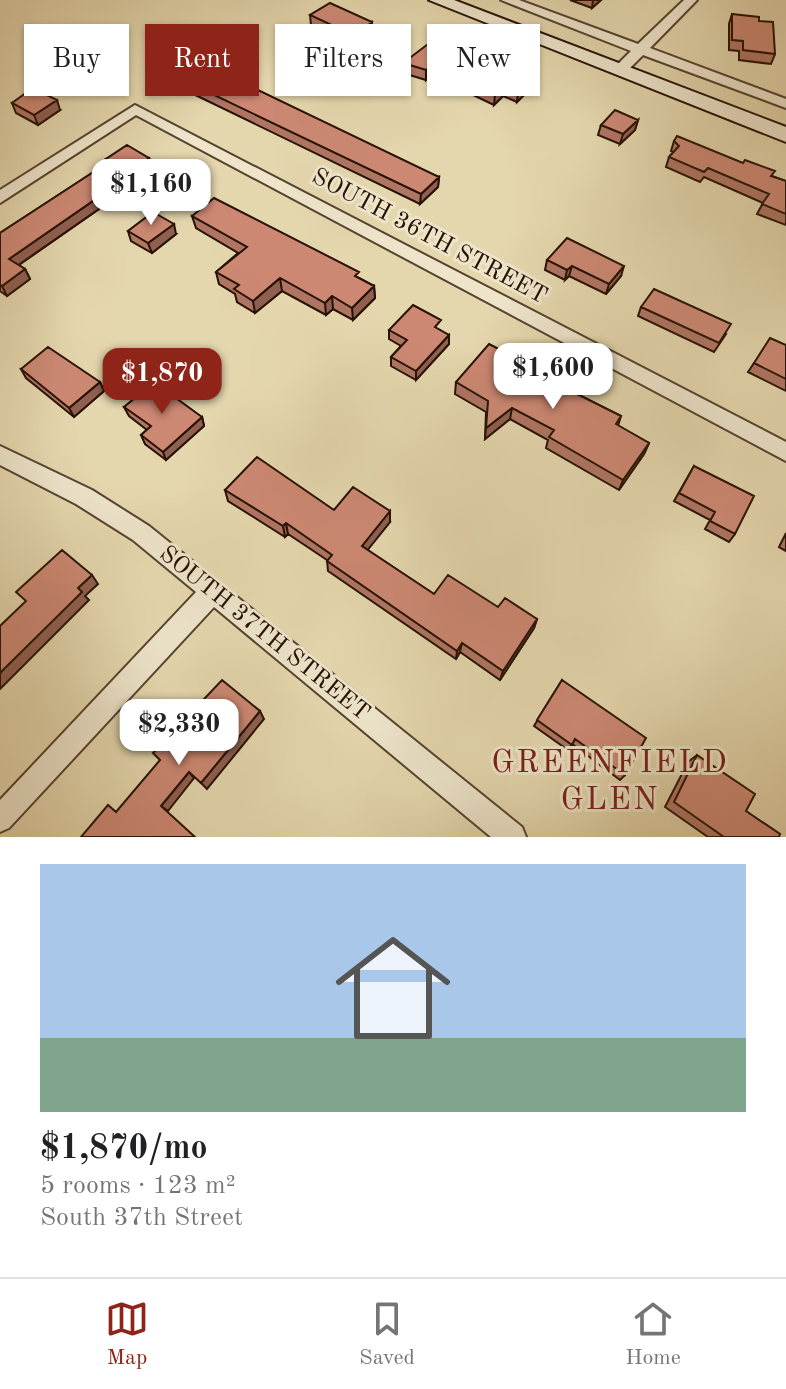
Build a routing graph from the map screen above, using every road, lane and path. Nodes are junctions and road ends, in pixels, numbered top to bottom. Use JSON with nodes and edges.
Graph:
{"nodes":[{"id":1,"x":438,"y":0,"type":"edge"},
{"id":2,"x":507,"y":0,"type":"edge"},
{"id":3,"x":691,"y":0,"type":"edge"},
{"id":4,"x":640,"y":49,"type":"junction"},
{"id":5,"x":620,"y":70,"type":"junction"},
{"id":6,"x":786,"y":104,"type":"edge"},
{"id":7,"x":786,"y":135,"type":"edge"},
{"id":8,"x":0,"y":198,"type":"edge"},
{"id":9,"x":786,"y":452,"type":"edge"},
{"id":10,"x":0,"y":455,"type":"edge"},
{"id":11,"x":213,"y":591,"type":"junction"},
{"id":12,"x":0,"y":819,"type":"edge"},
{"id":13,"x":512,"y":837,"type":"edge"}],
"edges":[{"from":1,"to":5,"type":"street"},
{"from":2,"to":4,"type":"street"},
{"from":3,"to":4,"type":"street"},
{"from":4,"to":5,"type":"street"},
{"from":4,"to":6,"type":"street"},
{"from":5,"to":7,"type":"street"},
{"from":8,"to":9,"type":"street","name":"SOUTH 36TH STREET"},
{"from":10,"to":11,"type":"street","name":"SOUTH 37TH STREET"},
{"from":11,"to":12,"type":"street"},
{"from":11,"to":13,"type":"street","name":"SOUTH 37TH STREET"}]}
